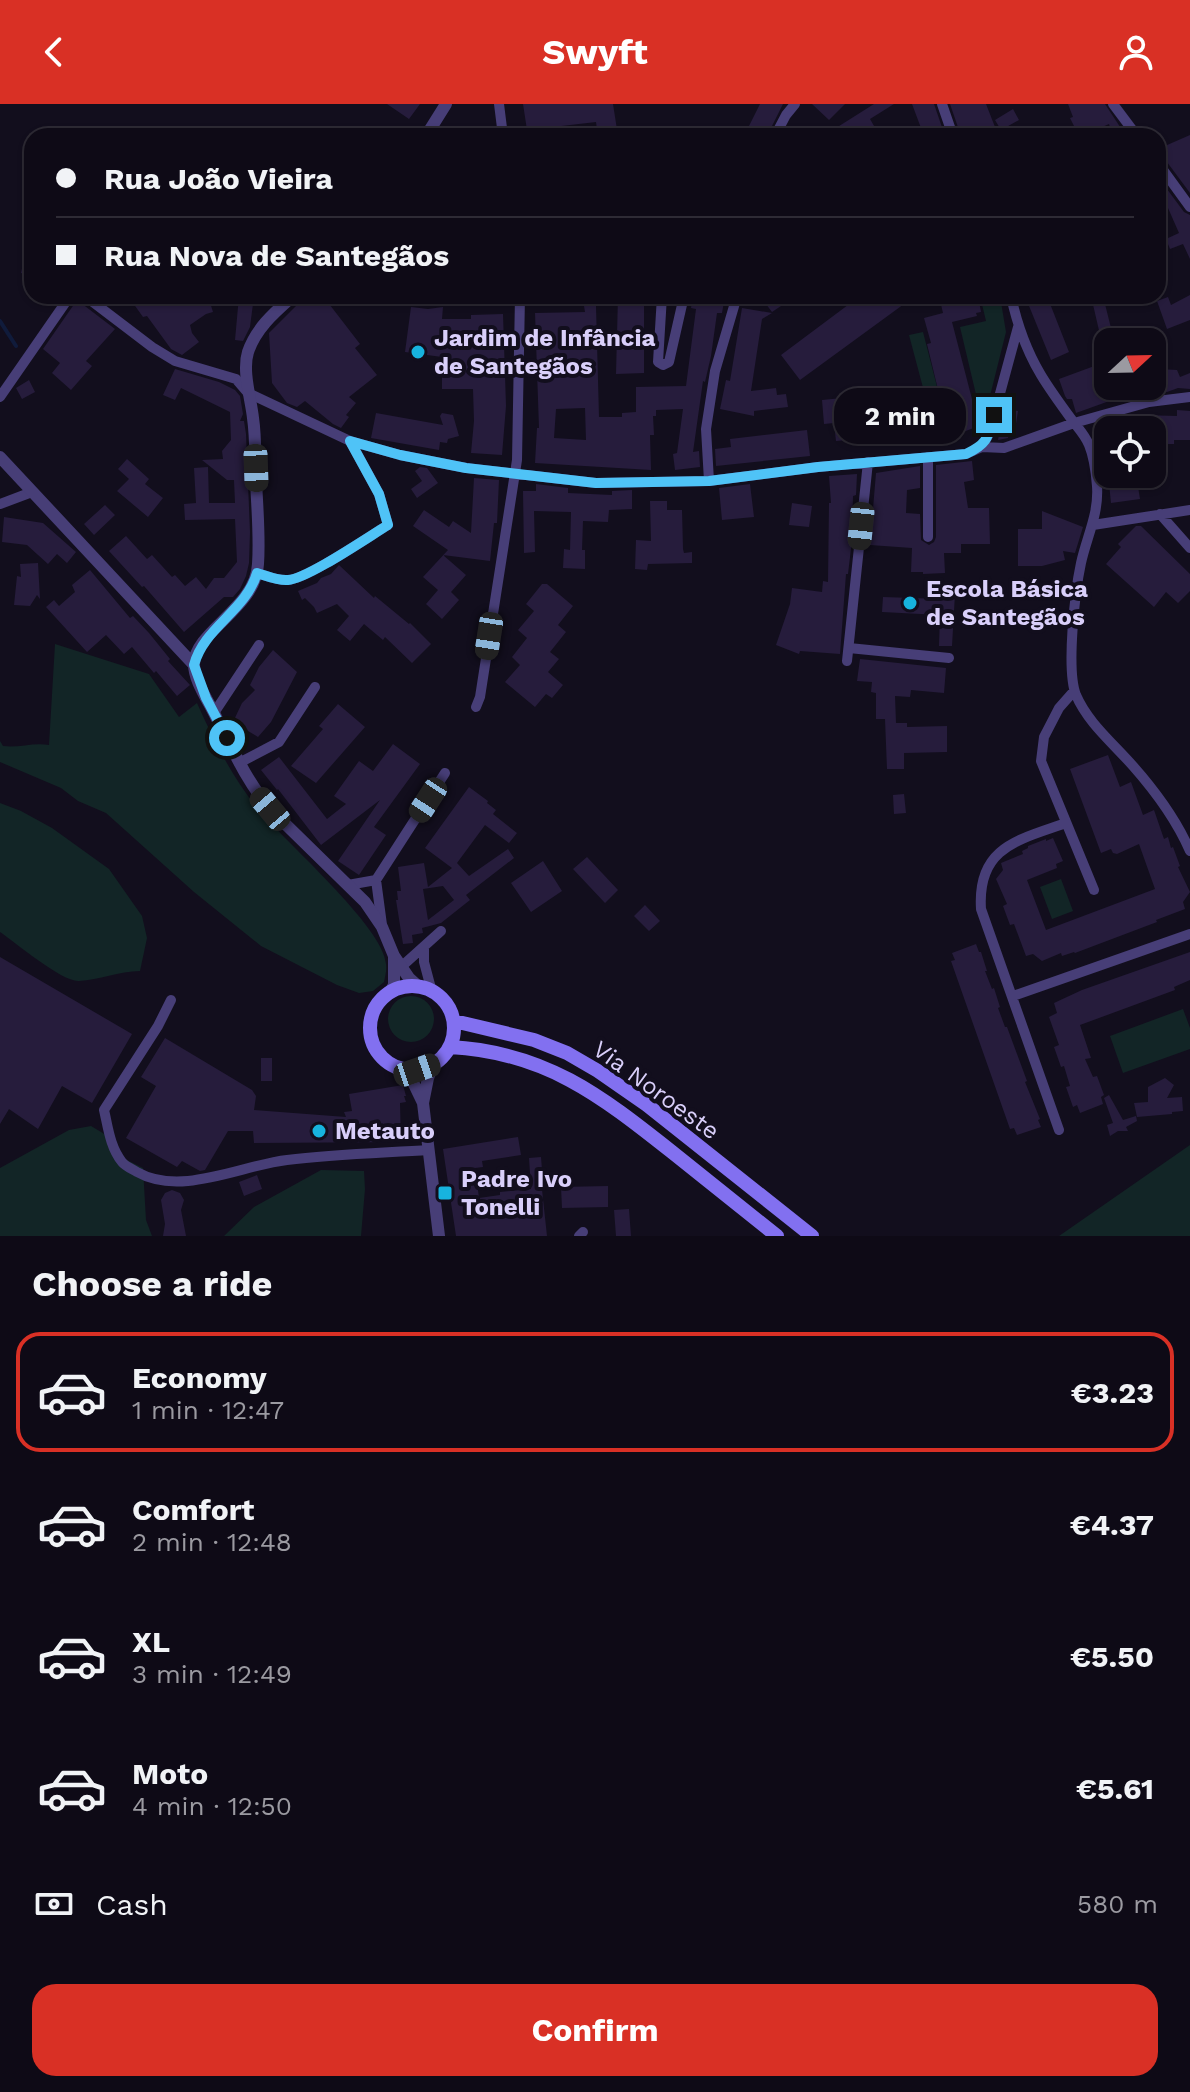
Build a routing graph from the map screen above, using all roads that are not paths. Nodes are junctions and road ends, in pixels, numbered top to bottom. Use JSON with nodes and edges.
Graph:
{"nodes":[{"id":1,"x":446,"y":104,"type":"edge"},
{"id":2,"x":499,"y":104,"type":"edge"},
{"id":3,"x":795,"y":104,"type":"edge"},
{"id":4,"x":942,"y":104,"type":"edge"},
{"id":5,"x":1113,"y":104,"type":"edge"},
{"id":6,"x":431,"y":128,"type":"edge"},
{"id":7,"x":502,"y":128,"type":"edge"},
{"id":8,"x":779,"y":128,"type":"edge"},
{"id":9,"x":950,"y":128,"type":"edge"},
{"id":10,"x":1131,"y":128,"type":"edge"},
{"id":11,"x":1166,"y":174,"type":"edge"},
{"id":12,"x":1190,"y":207,"type":"edge"},
{"id":13,"x":64,"y":304,"type":"edge"},
{"id":14,"x":96,"y":304,"type":"edge"},
{"id":15,"x":285,"y":304,"type":"edge"},
{"id":16,"x":520,"y":304,"type":"edge"},
{"id":17,"x":662,"y":304,"type":"edge"},
{"id":18,"x":682,"y":304,"type":"edge"},
{"id":19,"x":735,"y":304,"type":"edge"},
{"id":20,"x":1013,"y":304,"type":"edge"},
{"id":21,"x":1018,"y":327,"type":"junction"},
{"id":22,"x":248,"y":393,"type":"junction"},
{"id":23,"x":0,"y":397,"type":"edge"},
{"id":24,"x":1190,"y":397,"type":"edge"},
{"id":25,"x":1074,"y":423,"type":"junction"},
{"id":26,"x":350,"y":441,"type":"junction"},
{"id":27,"x":982,"y":447,"type":"junction"},
{"id":28,"x":0,"y":457,"type":"edge"},
{"id":29,"x":928,"y":457,"type":"junction"},
{"id":30,"x":868,"y":462,"type":"junction"},
{"id":31,"x":515,"y":472,"type":"junction"},
{"id":32,"x":709,"y":481,"type":"junction"},
{"id":33,"x":32,"y":492,"type":"junction"},
{"id":34,"x":0,"y":504,"type":"edge"},
{"id":35,"x":1190,"y":510,"type":"edge"},
{"id":36,"x":1160,"y":514,"type":"junction"},
{"id":37,"x":1093,"y":525,"type":"junction"},
{"id":38,"x":928,"y":537,"type":"dead end"},
{"id":39,"x":1190,"y":548,"type":"edge"},
{"id":40,"x":257,"y":573,"type":"junction"},
{"id":41,"x":259,"y":645,"type":"dead end"},
{"id":42,"x":849,"y":648,"type":"junction"},
{"id":43,"x":949,"y":658,"type":"dead end"},
{"id":44,"x":847,"y":661,"type":"dead end"},
{"id":45,"x":194,"y":665,"type":"junction"},
{"id":46,"x":315,"y":687,"type":"dead end"},
{"id":47,"x":1074,"y":691,"type":"junction"},
{"id":48,"x":476,"y":707,"type":"dead end"},
{"id":49,"x":214,"y":713,"type":"junction"},
{"id":50,"x":239,"y":763,"type":"junction"},
{"id":51,"x":445,"y":773,"type":"dead end"},
{"id":52,"x":1066,"y":823,"type":"junction"},
{"id":53,"x":1190,"y":851,"type":"edge"},
{"id":54,"x":376,"y":880,"type":"junction"},
{"id":55,"x":348,"y":885,"type":"junction"},
{"id":56,"x":1094,"y":890,"type":"dead end"},
{"id":57,"x":382,"y":927,"type":"junction"},
{"id":58,"x":441,"y":931,"type":"dead end"},
{"id":59,"x":1190,"y":934,"type":"edge"},
{"id":60,"x":424,"y":949,"type":"junction"},
{"id":61,"x":398,"y":962,"type":"junction"},
{"id":62,"x":425,"y":989,"type":"junction"},
{"id":63,"x":389,"y":994,"type":"junction"},
{"id":64,"x":1013,"y":996,"type":"junction"},
{"id":65,"x":171,"y":1000,"type":"dead end"},
{"id":66,"x":454,"y":1021,"type":"junction"},
{"id":67,"x":450,"y":1047,"type":"junction"},
{"id":68,"x":433,"y":1065,"type":"junction"},
{"id":69,"x":402,"y":1069,"type":"junction"},
{"id":70,"x":423,"y":1103,"type":"junction"},
{"id":71,"x":1059,"y":1130,"type":"dead end"},
{"id":72,"x":429,"y":1150,"type":"junction"},
{"id":73,"x":439,"y":1236,"type":"edge"},
{"id":74,"x":777,"y":1236,"type":"edge"},
{"id":75,"x":812,"y":1236,"type":"edge"}],
"edges":[{"from":1,"to":6,"type":"street"},
{"from":2,"to":7,"type":"street"},
{"from":3,"to":8,"type":"street"},
{"from":4,"to":9,"type":"street"},
{"from":5,"to":10,"type":"street"},
{"from":11,"to":12,"type":"street"},
{"from":13,"to":23,"type":"street"},
{"from":14,"to":22,"type":"street"},
{"from":15,"to":22,"type":"street"},
{"from":16,"to":31,"type":"street"},
{"from":17,"to":18,"type":"street"},
{"from":19,"to":32,"type":"street"},
{"from":20,"to":21,"type":"street"},
{"from":21,"to":25,"type":"street"},
{"from":21,"to":27,"type":"street"},
{"from":22,"to":26,"type":"street"},
{"from":22,"to":40,"type":"street"},
{"from":24,"to":25,"type":"street"},
{"from":25,"to":27,"type":"street"},
{"from":25,"to":37,"type":"street"},
{"from":26,"to":31,"type":"street"},
{"from":26,"to":40,"type":"street"},
{"from":27,"to":29,"type":"street"},
{"from":28,"to":33,"type":"street"},
{"from":29,"to":30,"type":"street"},
{"from":29,"to":38,"type":"street"},
{"from":30,"to":32,"type":"street"},
{"from":30,"to":42,"type":"street"},
{"from":31,"to":32,"type":"street"},
{"from":31,"to":48,"type":"street"},
{"from":33,"to":34,"type":"street"},
{"from":33,"to":45,"type":"street"},
{"from":35,"to":36,"type":"street"},
{"from":36,"to":37,"type":"street"},
{"from":36,"to":39,"type":"street"},
{"from":37,"to":47,"type":"street"},
{"from":40,"to":45,"type":"street"},
{"from":41,"to":49,"type":"street"},
{"from":42,"to":43,"type":"street"},
{"from":42,"to":44,"type":"street"},
{"from":45,"to":49,"type":"street"},
{"from":46,"to":50,"type":"street"},
{"from":47,"to":52,"type":"street"},
{"from":47,"to":53,"type":"street"},
{"from":49,"to":50,"type":"street"},
{"from":50,"to":55,"type":"street"},
{"from":51,"to":54,"type":"street"},
{"from":52,"to":56,"type":"street"},
{"from":52,"to":64,"type":"street"},
{"from":54,"to":55,"type":"street"},
{"from":54,"to":57,"type":"street"},
{"from":55,"to":57,"type":"street"},
{"from":57,"to":61,"type":"street"},
{"from":58,"to":60,"type":"street"},
{"from":59,"to":64,"type":"street"},
{"from":60,"to":61,"type":"street"},
{"from":60,"to":62,"type":"street"},
{"from":61,"to":62,"type":"street"},
{"from":61,"to":63,"type":"street"},
{"from":62,"to":63,"type":"main road"},
{"from":62,"to":66,"type":"main road"},
{"from":63,"to":69,"type":"main road"},
{"from":64,"to":71,"type":"street"},
{"from":65,"to":72,"type":"street"},
{"from":66,"to":67,"type":"main road"},
{"from":66,"to":75,"type":"main road","name":"Via Noroeste"},
{"from":67,"to":68,"type":"main road"},
{"from":67,"to":74,"type":"main road","name":"Via Noroeste"},
{"from":68,"to":69,"type":"main road"},
{"from":68,"to":70,"type":"street"},
{"from":69,"to":70,"type":"street"},
{"from":70,"to":72,"type":"street"},
{"from":72,"to":73,"type":"street"}]}
